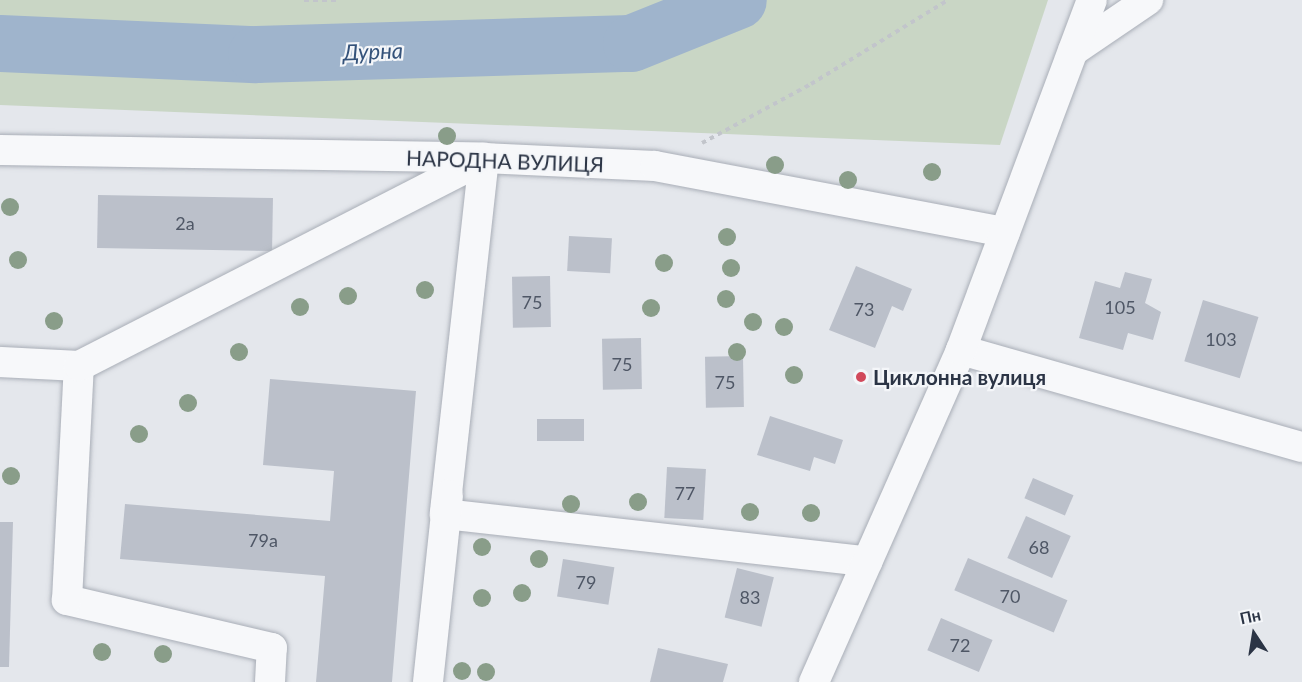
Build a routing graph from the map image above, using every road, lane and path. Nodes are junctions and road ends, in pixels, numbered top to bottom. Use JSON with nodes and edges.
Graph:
{"nodes":[{"id":1,"x":304,"y":0,"type":"edge"},
{"id":2,"x":340,"y":0,"type":"edge"},
{"id":3,"x":948,"y":0,"type":"edge"},
{"id":4,"x":1092,"y":0,"type":"edge"},
{"id":5,"x":1148,"y":0,"type":"edge"},
{"id":6,"x":1073,"y":51,"type":"junction"},
{"id":7,"x":0,"y":150,"type":"edge"},
{"id":8,"x":484,"y":158,"type":"junction"},
{"id":9,"x":655,"y":166,"type":"junction"},
{"id":10,"x":1005,"y":232,"type":"junction"},
{"id":11,"x":961,"y":350,"type":"junction"},
{"id":12,"x":0,"y":362,"type":"edge"},
{"id":13,"x":78,"y":366,"type":"junction"},
{"id":14,"x":1302,"y":447,"type":"edge"},
{"id":15,"x":445,"y":514,"type":"junction"},
{"id":16,"x":867,"y":561,"type":"junction"},
{"id":17,"x":270,"y":682,"type":"edge"},
{"id":18,"x":428,"y":682,"type":"edge"},
{"id":19,"x":814,"y":682,"type":"edge"}],
"edges":[{"from":1,"to":2,"type":"path"},
{"from":3,"to":9,"type":"path"},
{"from":4,"to":6,"type":"street"},
{"from":5,"to":6,"type":"street"},
{"from":6,"to":10,"type":"street"},
{"from":7,"to":8,"type":"street","name":"НАРОДНА ВУЛИЦЯ"},
{"from":8,"to":9,"type":"street","name":"НАРОДНА ВУЛИЦЯ"},
{"from":8,"to":13,"type":"street"},
{"from":8,"to":15,"type":"street"},
{"from":9,"to":10,"type":"street","name":"НАРОДНА ВУЛИЦЯ"},
{"from":10,"to":11,"type":"street"},
{"from":11,"to":14,"type":"street"},
{"from":11,"to":16,"type":"street"},
{"from":12,"to":13,"type":"street"},
{"from":13,"to":17,"type":"street"},
{"from":15,"to":16,"type":"street"},
{"from":15,"to":18,"type":"street"},
{"from":16,"to":19,"type":"street"}]}
